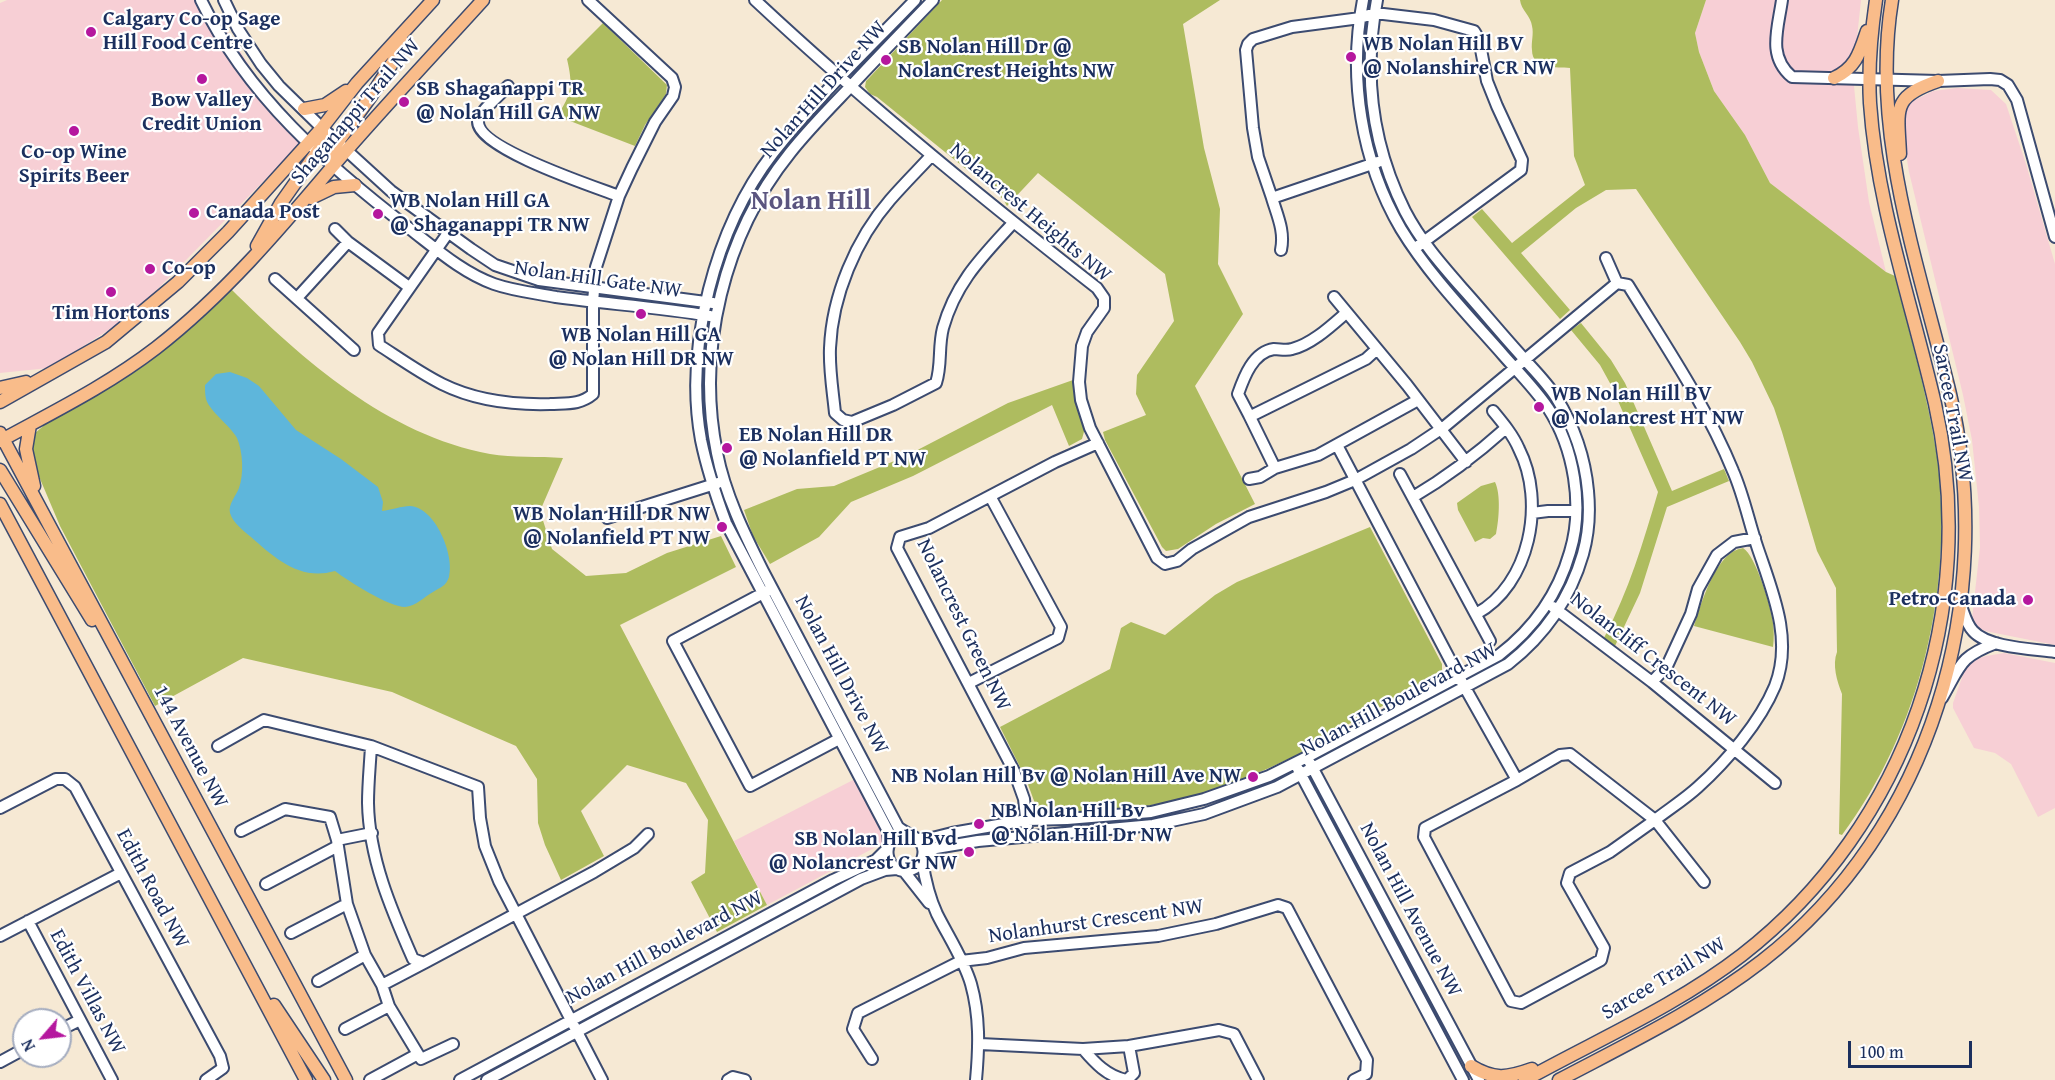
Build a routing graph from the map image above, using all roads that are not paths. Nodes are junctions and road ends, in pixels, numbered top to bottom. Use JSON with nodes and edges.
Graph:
{"nodes":[{"id":1,"x":201,"y":0,"type":"edge"},
{"id":2,"x":224,"y":0,"type":"edge"},
{"id":3,"x":433,"y":0,"type":"edge"},
{"id":4,"x":483,"y":0,"type":"edge"},
{"id":5,"x":588,"y":0,"type":"edge"},
{"id":6,"x":755,"y":0,"type":"edge"},
{"id":7,"x":915,"y":0,"type":"edge"},
{"id":8,"x":1363,"y":0,"type":"edge"},
{"id":9,"x":1377,"y":0,"type":"edge"},
{"id":10,"x":1782,"y":0,"type":"edge"},
{"id":11,"x":1893,"y":0,"type":"edge"},
{"id":12,"x":928,"y":2,"type":"edge"},
{"id":13,"x":1875,"y":6,"type":"edge"},
{"id":14,"x":1367,"y":16,"type":"junction"},
{"id":15,"x":408,"y":29,"type":"junction"},
{"id":16,"x":840,"y":78,"type":"junction"},
{"id":17,"x":1834,"y":78,"type":"junction"},
{"id":18,"x":1869,"y":78,"type":"junction"},
{"id":19,"x":1887,"y":78,"type":"junction"},
{"id":20,"x":1938,"y":81,"type":"junction"},
{"id":21,"x":357,"y":83,"type":"junction"},
{"id":22,"x":508,"y":86,"type":"dead end"},
{"id":23,"x":850,"y":87,"type":"junction"},
{"id":24,"x":304,"y":109,"type":"junction"},
{"id":25,"x":322,"y":128,"type":"junction"},
{"id":26,"x":307,"y":144,"type":"junction"},
{"id":27,"x":341,"y":147,"type":"junction"},
{"id":28,"x":317,"y":153,"type":"junction"},
{"id":29,"x":931,"y":156,"type":"junction"},
{"id":30,"x":1384,"y":160,"type":"junction"},
{"id":31,"x":1372,"y":164,"type":"junction"},
{"id":32,"x":332,"y":167,"type":"junction"},
{"id":33,"x":355,"y":185,"type":"junction"},
{"id":34,"x":619,"y":196,"type":"junction"},
{"id":35,"x":1272,"y":198,"type":"junction"},
{"id":36,"x":304,"y":201,"type":"junction"},
{"id":37,"x":1904,"y":212,"type":"junction"},
{"id":38,"x":1013,"y":223,"type":"junction"},
{"id":39,"x":334,"y":229,"type":"dead end"},
{"id":40,"x":448,"y":233,"type":"junction"},
{"id":41,"x":2055,"y":237,"type":"edge"},
{"id":42,"x":348,"y":242,"type":"junction"},
{"id":43,"x":1424,"y":242,"type":"junction"},
{"id":44,"x":435,"y":248,"type":"junction"},
{"id":45,"x":1414,"y":249,"type":"junction"},
{"id":46,"x":1281,"y":250,"type":"dead end"},
{"id":47,"x":1606,"y":258,"type":"dead end"},
{"id":48,"x":250,"y":260,"type":"junction"},
{"id":49,"x":275,"y":279,"type":"dead end"},
{"id":50,"x":1617,"y":283,"type":"junction"},
{"id":51,"x":409,"y":287,"type":"junction"},
{"id":52,"x":594,"y":288,"type":"junction"},
{"id":53,"x":1334,"y":297,"type":"dead end"},
{"id":54,"x":297,"y":298,"type":"junction"},
{"id":55,"x":593,"y":302,"type":"junction"},
{"id":56,"x":706,"y":302,"type":"junction"},
{"id":57,"x":719,"y":304,"type":"junction"},
{"id":58,"x":1346,"y":313,"type":"junction"},
{"id":59,"x":703,"y":315,"type":"junction"},
{"id":60,"x":716,"y":317,"type":"junction"},
{"id":61,"x":354,"y":350,"type":"dead end"},
{"id":62,"x":1377,"y":350,"type":"junction"},
{"id":63,"x":1525,"y":360,"type":"junction"},
{"id":64,"x":1515,"y":368,"type":"junction"},
{"id":65,"x":52,"y":373,"type":"junction"},
{"id":66,"x":0,"y":388,"type":"edge"},
{"id":67,"x":1418,"y":400,"type":"junction"},
{"id":68,"x":0,"y":402,"type":"edge"},
{"id":69,"x":1493,"y":411,"type":"dead end"},
{"id":70,"x":1249,"y":415,"type":"junction"},
{"id":71,"x":30,"y":425,"type":"junction"},
{"id":72,"x":1506,"y":428,"type":"junction"},
{"id":73,"x":1441,"y":429,"type":"junction"},
{"id":74,"x":1,"y":438,"type":"edge"},
{"id":75,"x":1098,"y":443,"type":"junction"},
{"id":76,"x":1337,"y":445,"type":"junction"},
{"id":77,"x":1466,"y":462,"type":"junction"},
{"id":78,"x":1275,"y":468,"type":"junction"},
{"id":79,"x":0,"y":470,"type":"edge"},
{"id":80,"x":1400,"y":474,"type":"dead end"},
{"id":81,"x":1249,"y":479,"type":"dead end"},
{"id":82,"x":1355,"y":480,"type":"junction"},
{"id":83,"x":724,"y":481,"type":"junction"},
{"id":84,"x":712,"y":486,"type":"junction"},
{"id":85,"x":990,"y":496,"type":"junction"},
{"id":86,"x":1413,"y":497,"type":"junction"},
{"id":87,"x":37,"y":501,"type":"junction"},
{"id":88,"x":0,"y":504,"type":"edge"},
{"id":89,"x":1576,"y":511,"type":"junction"},
{"id":90,"x":1532,"y":513,"type":"junction"},
{"id":91,"x":606,"y":518,"type":"dead end"},
{"id":92,"x":1755,"y":538,"type":"junction"},
{"id":93,"x":768,"y":590,"type":"junction"},
{"id":94,"x":1547,"y":604,"type":"junction"},
{"id":95,"x":1961,"y":606,"type":"junction"},
{"id":96,"x":1559,"y":611,"type":"junction"},
{"id":97,"x":1476,"y":614,"type":"junction"},
{"id":98,"x":1490,"y":641,"type":"dead end"},
{"id":99,"x":1996,"y":644,"type":"junction"},
{"id":100,"x":2055,"y":652,"type":"edge"},
{"id":101,"x":1462,"y":682,"type":"junction"},
{"id":102,"x":1652,"y":682,"type":"junction"},
{"id":103,"x":969,"y":683,"type":"junction"},
{"id":104,"x":1940,"y":701,"type":"junction"},
{"id":105,"x":154,"y":720,"type":"junction"},
{"id":106,"x":839,"y":739,"type":"junction"},
{"id":107,"x":218,"y":746,"type":"dead end"},
{"id":108,"x":370,"y":746,"type":"junction"},
{"id":109,"x":1734,"y":748,"type":"junction"},
{"id":110,"x":1310,"y":763,"type":"junction"},
{"id":111,"x":1295,"y":764,"type":"junction"},
{"id":112,"x":1301,"y":775,"type":"junction"},
{"id":113,"x":1517,"y":780,"type":"junction"},
{"id":114,"x":1775,"y":783,"type":"dead end"},
{"id":115,"x":869,"y":784,"type":"junction"},
{"id":116,"x":0,"y":808,"type":"edge"},
{"id":117,"x":1027,"y":820,"type":"junction"},
{"id":118,"x":1654,"y":820,"type":"junction"},
{"id":119,"x":241,"y":831,"type":"dead end"},
{"id":120,"x":372,"y":833,"type":"junction"},
{"id":121,"x":648,"y":834,"type":"dead end"},
{"id":122,"x":1028,"y":835,"type":"junction"},
{"id":123,"x":913,"y":836,"type":"junction"},
{"id":124,"x":338,"y":843,"type":"junction"},
{"id":125,"x":888,"y":847,"type":"junction"},
{"id":126,"x":923,"y":858,"type":"junction"},
{"id":127,"x":900,"y":870,"type":"junction"},
{"id":128,"x":121,"y":873,"type":"junction"},
{"id":129,"x":1704,"y":882,"type":"dead end"},
{"id":130,"x":266,"y":884,"type":"dead end"},
{"id":131,"x":347,"y":904,"type":"junction"},
{"id":132,"x":936,"y":911,"type":"junction"},
{"id":133,"x":515,"y":914,"type":"junction"},
{"id":134,"x":28,"y":921,"type":"junction"},
{"id":135,"x":291,"y":933,"type":"dead end"},
{"id":136,"x":0,"y":936,"type":"edge"},
{"id":137,"x":237,"y":949,"type":"junction"},
{"id":138,"x":365,"y":955,"type":"junction"},
{"id":139,"x":961,"y":962,"type":"junction"},
{"id":140,"x":424,"y":963,"type":"junction"},
{"id":141,"x":318,"y":981,"type":"dead end"},
{"id":142,"x":382,"y":985,"type":"junction"},
{"id":143,"x":389,"y":1006,"type":"junction"},
{"id":144,"x":80,"y":1020,"type":"junction"},
{"id":145,"x":570,"y":1020,"type":"junction"},
{"id":146,"x":72,"y":1024,"type":"edge"},
{"id":147,"x":345,"y":1029,"type":"dead end"},
{"id":148,"x":576,"y":1031,"type":"junction"},
{"id":149,"x":453,"y":1044,"type":"dead end"},
{"id":150,"x":980,"y":1044,"type":"junction"},
{"id":151,"x":1129,"y":1047,"type":"junction"},
{"id":152,"x":1083,"y":1049,"type":"junction"},
{"id":153,"x":418,"y":1054,"type":"junction"},
{"id":154,"x":872,"y":1059,"type":"dead end"},
{"id":155,"x":1472,"y":1066,"type":"junction"},
{"id":156,"x":1545,"y":1069,"type":"junction"},
{"id":157,"x":112,"y":1080,"type":"edge"},
{"id":158,"x":206,"y":1080,"type":"edge"},
{"id":159,"x":305,"y":1080,"type":"edge"},
{"id":160,"x":324,"y":1080,"type":"edge"},
{"id":161,"x":346,"y":1080,"type":"edge"},
{"id":162,"x":370,"y":1080,"type":"edge"},
{"id":163,"x":460,"y":1080,"type":"edge"},
{"id":164,"x":487,"y":1080,"type":"edge"},
{"id":165,"x":602,"y":1080,"type":"edge"},
{"id":166,"x":728,"y":1080,"type":"edge"},
{"id":167,"x":745,"y":1080,"type":"edge"},
{"id":168,"x":976,"y":1080,"type":"edge"},
{"id":169,"x":1126,"y":1080,"type":"edge"},
{"id":170,"x":1258,"y":1080,"type":"edge"},
{"id":171,"x":1354,"y":1080,"type":"edge"},
{"id":172,"x":1463,"y":1080,"type":"edge"},
{"id":173,"x":1479,"y":1080,"type":"edge"},
{"id":174,"x":1524,"y":1080,"type":"edge"},
{"id":175,"x":1559,"y":1080,"type":"edge"}],
"edges":[{"from":1,"to":26,"type":"street","name":"Nolan Hill Gate NW"},
{"from":2,"to":24,"type":"street","name":"Nolan Hill Gate NW"},
{"from":3,"to":15,"type":"main road","name":"Shaganappi Trail NW"},
{"from":4,"to":27,"type":"main road","name":"Shaganappi Trail NW"},
{"from":5,"to":34,"type":"street"},
{"from":6,"to":16,"type":"street","name":"Nolancrest Heights NW"},
{"from":7,"to":16,"type":"street","name":"Nolan Hill Drive NW"},
{"from":8,"to":14,"type":"street","name":"Nolan Hill Boulevard NW"},
{"from":9,"to":14,"type":"street","name":"Nolan Hill Boulevard NW"},
{"from":10,"to":17,"type":"street"},
{"from":11,"to":19,"type":"main road","name":"Sarcee Trail NW"},
{"from":12,"to":23,"type":"street","name":"Nolan Hill Drive NW"},
{"from":13,"to":17,"type":"main road"},
{"from":13,"to":18,"type":"main road","name":"Sarcee Trail NW"},
{"from":14,"to":30,"type":"street","name":"Nolan Hill Boulevard NW"},
{"from":14,"to":31,"type":"street","name":"Nolan Hill Boulevard NW"},
{"from":14,"to":35,"type":"street"},
{"from":14,"to":43,"type":"street"},
{"from":15,"to":21,"type":"main road","name":"Shaganappi Trail NW"},
{"from":15,"to":27,"type":"main road"},
{"from":16,"to":23,"type":"street","name":"Nolancrest Heights NW"},
{"from":16,"to":56,"type":"street","name":"Nolan Hill Drive NW"},
{"from":17,"to":18,"type":"street"},
{"from":18,"to":19,"type":"street"},
{"from":18,"to":156,"type":"main road","name":"Sarcee Trail NW"},
{"from":19,"to":20,"type":"street"},
{"from":19,"to":37,"type":"main road","name":"Sarcee Trail NW"},
{"from":20,"to":37,"type":"main road"},
{"from":20,"to":41,"type":"street"},
{"from":21,"to":24,"type":"main road"},
{"from":21,"to":25,"type":"main road","name":"Shaganappi Trail NW"},
{"from":22,"to":34,"type":"street"},
{"from":23,"to":29,"type":"street","name":"Nolancrest Heights NW"},
{"from":23,"to":57,"type":"street","name":"Nolan Hill Drive NW"},
{"from":24,"to":25,"type":"street","name":"Nolan Hill Gate NW"},
{"from":25,"to":26,"type":"main road","name":"Shaganappi Trail NW"},
{"from":25,"to":27,"type":"street","name":"Nolan Hill Gate NW"},
{"from":25,"to":28,"type":"main road"},
{"from":26,"to":28,"type":"street","name":"Nolan Hill Gate NW"},
{"from":26,"to":65,"type":"main road","name":"Shaganappi Trail NW"},
{"from":27,"to":32,"type":"main road"},
{"from":27,"to":40,"type":"street","name":"Nolan Hill Gate NW"},
{"from":28,"to":32,"type":"street","name":"Nolan Hill Gate NW"},
{"from":28,"to":48,"type":"main road"},
{"from":29,"to":38,"type":"street","name":"Nolancrest Heights NW"},
{"from":29,"to":38,"type":"street"},
{"from":30,"to":31,"type":"street"},
{"from":30,"to":43,"type":"street","name":"Nolan Hill Boulevard NW"},
{"from":31,"to":35,"type":"street"},
{"from":31,"to":45,"type":"street","name":"Nolan Hill Boulevard NW"},
{"from":32,"to":33,"type":"street","name":"Nolan Hill Gate NW"},
{"from":32,"to":36,"type":"main road","name":"Shaganappi Trail NW"},
{"from":33,"to":36,"type":"main road"},
{"from":33,"to":44,"type":"street","name":"Nolan Hill Gate NW"},
{"from":34,"to":52,"type":"street"},
{"from":35,"to":46,"type":"street"},
{"from":36,"to":48,"type":"main road","name":"Shaganappi Trail NW"},
{"from":37,"to":95,"type":"main road","name":"Sarcee Trail NW"},
{"from":38,"to":75,"type":"street","name":"Nolancrest Heights NW"},
{"from":39,"to":42,"type":"street"},
{"from":40,"to":44,"type":"street"},
{"from":40,"to":52,"type":"street","name":"Nolan Hill Gate NW"},
{"from":42,"to":51,"type":"street"},
{"from":42,"to":54,"type":"street"},
{"from":43,"to":45,"type":"street"},
{"from":43,"to":63,"type":"street","name":"Nolan Hill Boulevard NW"},
{"from":44,"to":51,"type":"street"},
{"from":44,"to":55,"type":"street","name":"Nolan Hill Gate NW"},
{"from":45,"to":64,"type":"street","name":"Nolan Hill Boulevard NW"},
{"from":47,"to":50,"type":"street","name":"Nolancliff Crescent NW"},
{"from":48,"to":71,"type":"main road","name":"Shaganappi Trail NW"},
{"from":49,"to":54,"type":"street"},
{"from":50,"to":63,"type":"street"},
{"from":50,"to":92,"type":"street","name":"Nolancliff Crescent NW"},
{"from":51,"to":55,"type":"street"},
{"from":52,"to":55,"type":"street"},
{"from":52,"to":56,"type":"street","name":"Nolan Hill Gate NW"},
{"from":53,"to":58,"type":"street"},
{"from":54,"to":61,"type":"street"},
{"from":55,"to":59,"type":"street","name":"Nolan Hill Gate NW"},
{"from":56,"to":57,"type":"street","name":"Nolan Hill Gate NW"},
{"from":56,"to":59,"type":"street","name":"Nolan Hill Drive NW"},
{"from":57,"to":60,"type":"street","name":"Nolan Hill Drive NW"},
{"from":58,"to":62,"type":"street"},
{"from":58,"to":70,"type":"street"},
{"from":59,"to":60,"type":"street","name":"Nolan Hill Gate NW"},
{"from":59,"to":84,"type":"street","name":"Nolan Hill Drive NW"},
{"from":60,"to":83,"type":"street","name":"Nolan Hill Drive NW"},
{"from":62,"to":67,"type":"street"},
{"from":62,"to":70,"type":"street"},
{"from":63,"to":64,"type":"street"},
{"from":63,"to":96,"type":"street","name":"Nolan Hill Boulevard NW"},
{"from":64,"to":73,"type":"street","name":"Nolancrest Heights NW"},
{"from":64,"to":89,"type":"street","name":"Nolan Hill Boulevard NW"},
{"from":65,"to":66,"type":"main road"},
{"from":65,"to":68,"type":"main road","name":"Shaganappi Trail NW"},
{"from":67,"to":73,"type":"street"},
{"from":67,"to":76,"type":"street"},
{"from":69,"to":72,"type":"street"},
{"from":70,"to":78,"type":"street"},
{"from":71,"to":74,"type":"main road","name":"Shaganappi Trail NW"},
{"from":71,"to":87,"type":"main road"},
{"from":72,"to":77,"type":"street"},
{"from":72,"to":90,"type":"street"},
{"from":73,"to":77,"type":"street"},
{"from":73,"to":82,"type":"street","name":"Nolancrest Heights NW"},
{"from":74,"to":87,"type":"main road","name":"144 Avenue NW"},
{"from":75,"to":82,"type":"street","name":"Nolancrest Heights NW"},
{"from":75,"to":85,"type":"street","name":"Nolancrest Green NW"},
{"from":76,"to":78,"type":"street"},
{"from":76,"to":82,"type":"street"},
{"from":77,"to":86,"type":"street"},
{"from":78,"to":81,"type":"street"},
{"from":79,"to":105,"type":"main road"},
{"from":80,"to":86,"type":"street"},
{"from":82,"to":101,"type":"street"},
{"from":83,"to":84,"type":"street"},
{"from":83,"to":93,"type":"street","name":"Nolan Hill Drive NW"},
{"from":84,"to":91,"type":"street"},
{"from":84,"to":93,"type":"street","name":"Nolan Hill Drive NW"},
{"from":85,"to":103,"type":"street"},
{"from":85,"to":103,"type":"street","name":"Nolancrest Green NW"},
{"from":86,"to":97,"type":"street"},
{"from":87,"to":105,"type":"main road","name":"144 Avenue NW"},
{"from":88,"to":137,"type":"main road"},
{"from":89,"to":90,"type":"street"},
{"from":89,"to":94,"type":"street","name":"Nolan Hill Boulevard NW"},
{"from":90,"to":97,"type":"street"},
{"from":92,"to":102,"type":"street"},
{"from":92,"to":109,"type":"street","name":"Nolancliff Crescent NW"},
{"from":93,"to":106,"type":"street","name":"Nolan Hill Drive NW"},
{"from":93,"to":106,"type":"street","name":"Nolan Hill Drive NW"},
{"from":93,"to":115,"type":"street","name":"Nolan Hill Drive NW"},
{"from":94,"to":96,"type":"street","name":"Nolancliff Crescent NW"},
{"from":94,"to":101,"type":"street","name":"Nolan Hill Boulevard NW"},
{"from":95,"to":99,"type":"street"},
{"from":95,"to":104,"type":"main road","name":"Sarcee Trail NW"},
{"from":96,"to":101,"type":"street","name":"Nolan Hill Boulevard NW"},
{"from":96,"to":102,"type":"street","name":"Nolancliff Crescent NW"},
{"from":97,"to":98,"type":"street"},
{"from":99,"to":100,"type":"street"},
{"from":99,"to":104,"type":"street"},
{"from":101,"to":110,"type":"street","name":"Nolan Hill Boulevard NW"},
{"from":101,"to":113,"type":"street"},
{"from":102,"to":109,"type":"street","name":"Nolancliff Crescent NW"},
{"from":103,"to":117,"type":"street","name":"Nolancrest Green NW"},
{"from":104,"to":175,"type":"main road","name":"Sarcee Trail NW"},
{"from":105,"to":161,"type":"main road","name":"144 Avenue NW"},
{"from":106,"to":115,"type":"street","name":"Nolan Hill Drive NW"},
{"from":107,"to":108,"type":"street"},
{"from":108,"to":120,"type":"street"},
{"from":108,"to":133,"type":"street"},
{"from":109,"to":114,"type":"street"},
{"from":109,"to":118,"type":"street","name":"Nolancliff Crescent NW"},
{"from":110,"to":111,"type":"street","name":"Nolan Hill Boulevard NW"},
{"from":110,"to":112,"type":"street","name":"Nolan Hill Boulevard NW"},
{"from":110,"to":155,"type":"street","name":"Nolan Hill Avenue NW"},
{"from":111,"to":112,"type":"street","name":"Nolan Hill Avenue NW"},
{"from":111,"to":117,"type":"street","name":"Nolan Hill Boulevard NW"},
{"from":112,"to":122,"type":"street","name":"Nolan Hill Boulevard NW"},
{"from":112,"to":172,"type":"street","name":"Nolan Hill Avenue NW"},
{"from":113,"to":118,"type":"street"},
{"from":113,"to":118,"type":"street","name":"Nolancliff Crescent NW"},
{"from":115,"to":123,"type":"street","name":"Nolan Hill Drive NW"},
{"from":115,"to":125,"type":"street","name":"Nolan Hill Drive NW"},
{"from":116,"to":128,"type":"street","name":"Edith Road NW"},
{"from":117,"to":122,"type":"street","name":"Nolancrest Green NW"},
{"from":117,"to":123,"type":"street","name":"Nolan Hill Boulevard NW"},
{"from":118,"to":129,"type":"street"},
{"from":119,"to":124,"type":"street"},
{"from":120,"to":124,"type":"street"},
{"from":120,"to":140,"type":"street"},
{"from":121,"to":133,"type":"street"},
{"from":122,"to":126,"type":"street","name":"Nolan Hill Boulevard NW"},
{"from":123,"to":125,"type":"street"},
{"from":123,"to":126,"type":"street"},
{"from":124,"to":130,"type":"street"},
{"from":124,"to":131,"type":"street"},
{"from":125,"to":127,"type":"street"},
{"from":125,"to":145,"type":"street","name":"Nolan Hill Boulevard NW"},
{"from":126,"to":127,"type":"street"},
{"from":126,"to":132,"type":"street"},
{"from":127,"to":132,"type":"street"},
{"from":127,"to":148,"type":"street","name":"Nolan Hill Boulevard NW"},
{"from":128,"to":134,"type":"street"},
{"from":128,"to":158,"type":"street","name":"Edith Road NW"},
{"from":131,"to":135,"type":"street"},
{"from":131,"to":138,"type":"street"},
{"from":132,"to":139,"type":"street"},
{"from":133,"to":140,"type":"street"},
{"from":133,"to":145,"type":"street"},
{"from":134,"to":136,"type":"street"},
{"from":134,"to":144,"type":"street","name":"Edith Villas NW"},
{"from":137,"to":159,"type":"main road"},
{"from":137,"to":160,"type":"main road"},
{"from":138,"to":141,"type":"street"},
{"from":138,"to":142,"type":"street"},
{"from":139,"to":150,"type":"street"},
{"from":139,"to":154,"type":"street"},
{"from":139,"to":171,"type":"street","name":"Nolanhurst Crescent NW"},
{"from":140,"to":142,"type":"street"},
{"from":142,"to":143,"type":"street"},
{"from":143,"to":147,"type":"street"},
{"from":143,"to":153,"type":"street"},
{"from":144,"to":146,"type":"street"},
{"from":144,"to":157,"type":"street","name":"Edith Villas NW"},
{"from":145,"to":148,"type":"street"},
{"from":145,"to":163,"type":"street","name":"Nolan Hill Boulevard NW"},
{"from":148,"to":164,"type":"street","name":"Nolan Hill Boulevard NW"},
{"from":148,"to":165,"type":"street"},
{"from":149,"to":153,"type":"street"},
{"from":150,"to":152,"type":"street"},
{"from":150,"to":168,"type":"street"},
{"from":151,"to":152,"type":"street"},
{"from":151,"to":169,"type":"street"},
{"from":151,"to":170,"type":"street"},
{"from":152,"to":169,"type":"street"},
{"from":153,"to":162,"type":"street"},
{"from":155,"to":156,"type":"main road"},
{"from":155,"to":173,"type":"street","name":"Nolan Hill Avenue NW"},
{"from":156,"to":174,"type":"main road","name":"Sarcee Trail NW"},
{"from":166,"to":167,"type":"street"}]}
